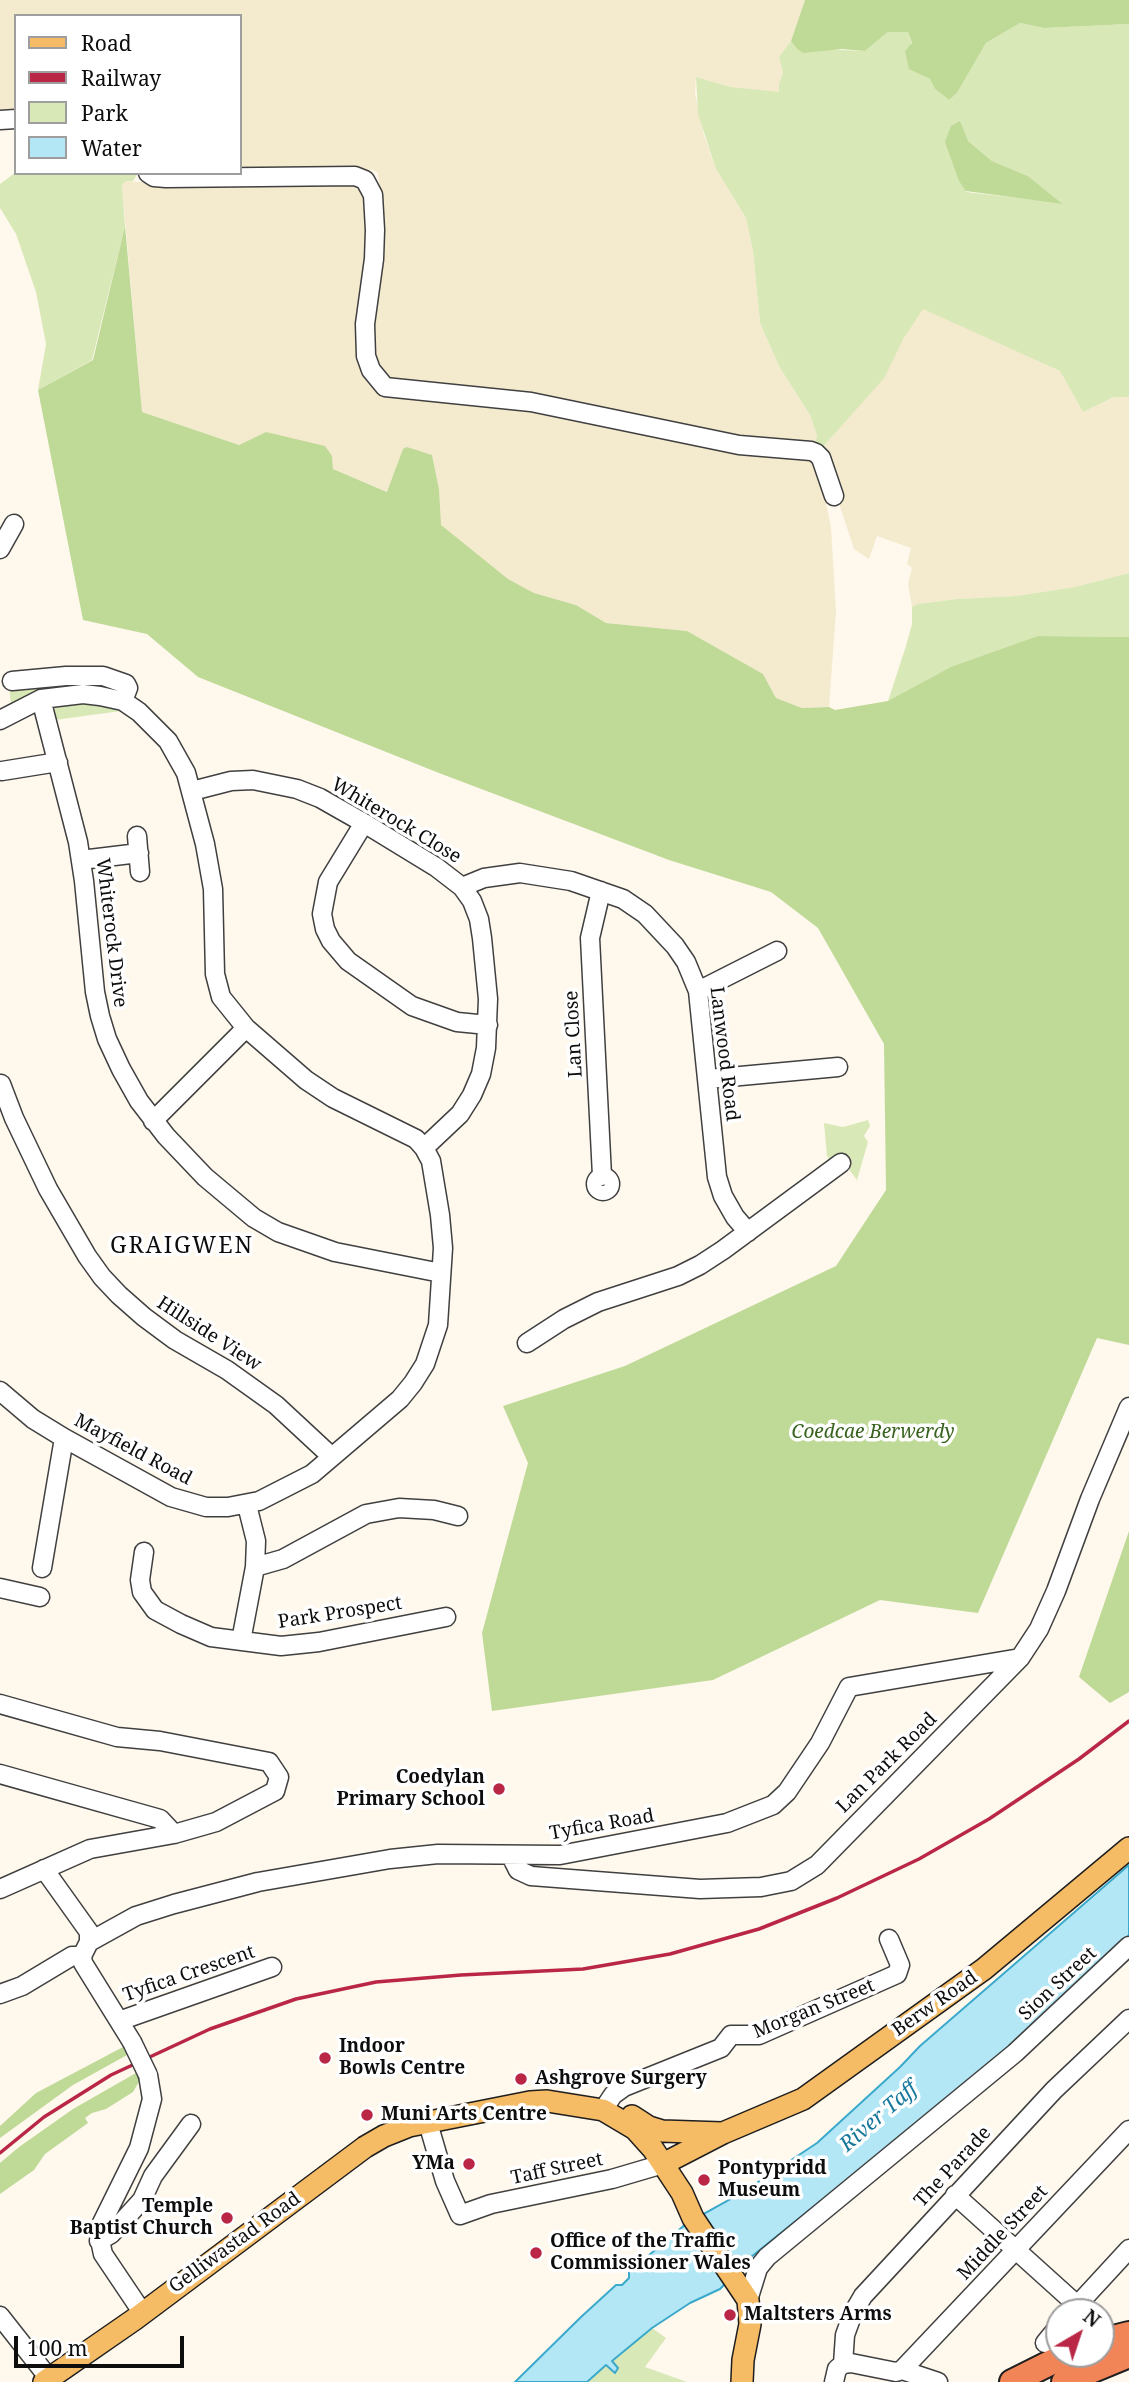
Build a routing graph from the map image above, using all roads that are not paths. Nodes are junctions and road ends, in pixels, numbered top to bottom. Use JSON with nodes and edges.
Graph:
{"nodes":[{"id":1,"x":152,"y":175,"type":"edge"},
{"id":2,"x":834,"y":496,"type":"dead end"},
{"id":3,"x":14,"y":524,"type":"dead end"},
{"id":4,"x":0,"y":549,"type":"edge"},
{"id":5,"x":12,"y":681,"type":"dead end"},
{"id":6,"x":41,"y":699,"type":"junction"},
{"id":7,"x":123,"y":701,"type":"junction"},
{"id":8,"x":0,"y":720,"type":"edge"},
{"id":9,"x":58,"y":762,"type":"junction"},
{"id":10,"x":2,"y":771,"type":"dead end"},
{"id":11,"x":192,"y":791,"type":"junction"},
{"id":12,"x":364,"y":823,"type":"junction"},
{"id":13,"x":81,"y":860,"type":"junction"},
{"id":14,"x":140,"y":872,"type":"dead end"},
{"id":15,"x":463,"y":887,"type":"junction"},
{"id":16,"x":601,"y":891,"type":"junction"},
{"id":17,"x":777,"y":951,"type":"dead end"},
{"id":18,"x":698,"y":991,"type":"junction"},
{"id":19,"x":488,"y":1025,"type":"junction"},
{"id":20,"x":246,"y":1028,"type":"junction"},
{"id":21,"x":838,"y":1067,"type":"dead end"},
{"id":22,"x":708,"y":1079,"type":"junction"},
{"id":23,"x":1,"y":1084,"type":"edge"},
{"id":24,"x":153,"y":1121,"type":"junction"},
{"id":25,"x":424,"y":1148,"type":"junction"},
{"id":26,"x":841,"y":1163,"type":"dead end"},
{"id":27,"x":602,"y":1177,"type":"dead end"},
{"id":28,"x":748,"y":1232,"type":"junction"},
{"id":29,"x":441,"y":1273,"type":"junction"},
{"id":30,"x":527,"y":1343,"type":"dead end"},
{"id":31,"x":0,"y":1391,"type":"edge"},
{"id":32,"x":1129,"y":1407,"type":"edge"},
{"id":33,"x":64,"y":1438,"type":"junction"},
{"id":34,"x":332,"y":1457,"type":"junction"},
{"id":35,"x":253,"y":1503,"type":"junction"},
{"id":36,"x":458,"y":1516,"type":"dead end"},
{"id":37,"x":144,"y":1552,"type":"dead end"},
{"id":38,"x":255,"y":1567,"type":"junction"},
{"id":39,"x":42,"y":1568,"type":"dead end"},
{"id":40,"x":0,"y":1588,"type":"edge"},
{"id":41,"x":40,"y":1597,"type":"dead end"},
{"id":42,"x":446,"y":1617,"type":"dead end"},
{"id":43,"x":241,"y":1641,"type":"junction"},
{"id":44,"x":1020,"y":1658,"type":"junction"},
{"id":45,"x":0,"y":1704,"type":"edge"},
{"id":46,"x":0,"y":1774,"type":"edge"},
{"id":47,"x":174,"y":1834,"type":"junction"},
{"id":48,"x":1129,"y":1848,"type":"edge"},
{"id":49,"x":511,"y":1856,"type":"junction"},
{"id":50,"x":44,"y":1869,"type":"junction"},
{"id":51,"x":0,"y":1889,"type":"edge"},
{"id":52,"x":889,"y":1940,"type":"dead end"},
{"id":53,"x":1129,"y":1946,"type":"edge"},
{"id":54,"x":85,"y":1949,"type":"junction"},
{"id":55,"x":272,"y":1967,"type":"dead end"},
{"id":56,"x":0,"y":1994,"type":"edge"},
{"id":57,"x":1129,"y":2019,"type":"edge"},
{"id":58,"x":119,"y":2021,"type":"junction"},
{"id":59,"x":603,"y":2110,"type":"junction"},
{"id":60,"x":428,"y":2123,"type":"junction"},
{"id":61,"x":191,"y":2124,"type":"dead end"},
{"id":62,"x":1129,"y":2130,"type":"edge"},
{"id":63,"x":723,"y":2133,"type":"junction"},
{"id":64,"x":663,"y":2164,"type":"junction"},
{"id":65,"x":955,"y":2196,"type":"junction"},
{"id":66,"x":99,"y":2241,"type":"junction"},
{"id":67,"x":1129,"y":2249,"type":"edge"},
{"id":68,"x":1016,"y":2250,"type":"junction"},
{"id":69,"x":746,"y":2296,"type":"junction"},
{"id":70,"x":1064,"y":2298,"type":"edge"},
{"id":71,"x":1083,"y":2298,"type":"edge"},
{"id":72,"x":142,"y":2312,"type":"junction"},
{"id":73,"x":0,"y":2316,"type":"edge"},
{"id":74,"x":1129,"y":2355,"type":"edge"},
{"id":75,"x":843,"y":2364,"type":"junction"},
{"id":76,"x":1045,"y":2366,"type":"edge"},
{"id":77,"x":905,"y":2367,"type":"junction"},
{"id":78,"x":1129,"y":2373,"type":"edge"},
{"id":79,"x":879,"y":2376,"type":"edge"},
{"id":80,"x":48,"y":2381,"type":"edge"},
{"id":81,"x":742,"y":2382,"type":"edge"},
{"id":82,"x":834,"y":2382,"type":"edge"},
{"id":83,"x":938,"y":2382,"type":"edge"},
{"id":84,"x":1012,"y":2382,"type":"edge"},
{"id":85,"x":1064,"y":2382,"type":"edge"},
{"id":86,"x":1104,"y":2382,"type":"edge"}],
"edges":[{"from":1,"to":2,"type":"street"},
{"from":3,"to":4,"type":"street"},
{"from":5,"to":7,"type":"street"},
{"from":6,"to":7,"type":"street"},
{"from":6,"to":8,"type":"street"},
{"from":6,"to":9,"type":"street","name":"Whiterock Drive"},
{"from":7,"to":11,"type":"street"},
{"from":9,"to":10,"type":"street"},
{"from":9,"to":13,"type":"street","name":"Whiterock Drive"},
{"from":11,"to":12,"type":"street","name":"Whiterock Close"},
{"from":11,"to":20,"type":"street"},
{"from":12,"to":15,"type":"street","name":"Whiterock Close"},
{"from":12,"to":19,"type":"street"},
{"from":13,"to":14,"type":"street"},
{"from":13,"to":24,"type":"street","name":"Whiterock Drive"},
{"from":15,"to":16,"type":"street","name":"Lanwood Road"},
{"from":15,"to":19,"type":"street","name":"Whiterock Close"},
{"from":16,"to":18,"type":"street","name":"Lanwood Road"},
{"from":16,"to":27,"type":"street","name":"Lan Close"},
{"from":17,"to":18,"type":"street"},
{"from":18,"to":22,"type":"street","name":"Lanwood Road"},
{"from":19,"to":25,"type":"street","name":"Whiterock Close"},
{"from":20,"to":24,"type":"street"},
{"from":20,"to":25,"type":"street"},
{"from":21,"to":22,"type":"street"},
{"from":22,"to":28,"type":"street","name":"Lanwood Road"},
{"from":23,"to":34,"type":"street","name":"Hillside View"},
{"from":24,"to":29,"type":"street","name":"Whiterock Drive"},
{"from":25,"to":29,"type":"street"},
{"from":26,"to":28,"type":"street"},
{"from":28,"to":30,"type":"street"},
{"from":29,"to":34,"type":"street"},
{"from":31,"to":33,"type":"street","name":"Mayfield Road"},
{"from":32,"to":44,"type":"street","name":"Lan Park Road"},
{"from":33,"to":35,"type":"street","name":"Mayfield Road"},
{"from":33,"to":39,"type":"street"},
{"from":34,"to":35,"type":"street"},
{"from":35,"to":38,"type":"street"},
{"from":36,"to":38,"type":"street"},
{"from":37,"to":43,"type":"street","name":"Park Prospect"},
{"from":38,"to":43,"type":"street"},
{"from":40,"to":41,"type":"street"},
{"from":42,"to":43,"type":"street","name":"Park Prospect"},
{"from":44,"to":49,"type":"street","name":"Tyfica Road"},
{"from":44,"to":49,"type":"street","name":"Lan Park Road"},
{"from":45,"to":47,"type":"street"},
{"from":46,"to":47,"type":"street"},
{"from":47,"to":50,"type":"street"},
{"from":48,"to":63,"type":"main road","name":"Berw Road"},
{"from":49,"to":54,"type":"street","name":"Tyfica Road"},
{"from":50,"to":51,"type":"street"},
{"from":50,"to":54,"type":"street"},
{"from":52,"to":59,"type":"street","name":"Morgan Street"},
{"from":53,"to":69,"type":"street","name":"Sion Street"},
{"from":54,"to":56,"type":"street","name":"Tyfica Road"},
{"from":54,"to":58,"type":"street"},
{"from":55,"to":58,"type":"street","name":"Tyfica Crescent"},
{"from":57,"to":65,"type":"street","name":"The Parade"},
{"from":58,"to":66,"type":"street","bridge":true},
{"from":59,"to":60,"type":"main road"},
{"from":59,"to":63,"type":"main road","name":"Berw Road"},
{"from":59,"to":64,"type":"main road"},
{"from":60,"to":64,"type":"street","name":"Taff Street"},
{"from":60,"to":72,"type":"main road","name":"Gelliwastad Road"},
{"from":61,"to":66,"type":"street"},
{"from":62,"to":68,"type":"street","name":"Middle Street"},
{"from":63,"to":64,"type":"main road","name":"Berw Road"},
{"from":64,"to":69,"type":"main road"},
{"from":65,"to":68,"type":"street"},
{"from":65,"to":75,"type":"street","name":"The Parade"},
{"from":66,"to":72,"type":"street"},
{"from":67,"to":71,"type":"street"},
{"from":68,"to":70,"type":"street"},
{"from":68,"to":77,"type":"street","name":"Middle Street"},
{"from":69,"to":81,"type":"main road"},
{"from":72,"to":80,"type":"main road","name":"Gelliwastad Road"},
{"from":73,"to":80,"type":"street"},
{"from":74,"to":85,"type":"highway"},
{"from":75,"to":79,"type":"street"},
{"from":75,"to":82,"type":"street","name":"The Parade"},
{"from":76,"to":84,"type":"highway"},
{"from":77,"to":79,"type":"street"},
{"from":77,"to":83,"type":"street"},
{"from":78,"to":86,"type":"highway"}]}
